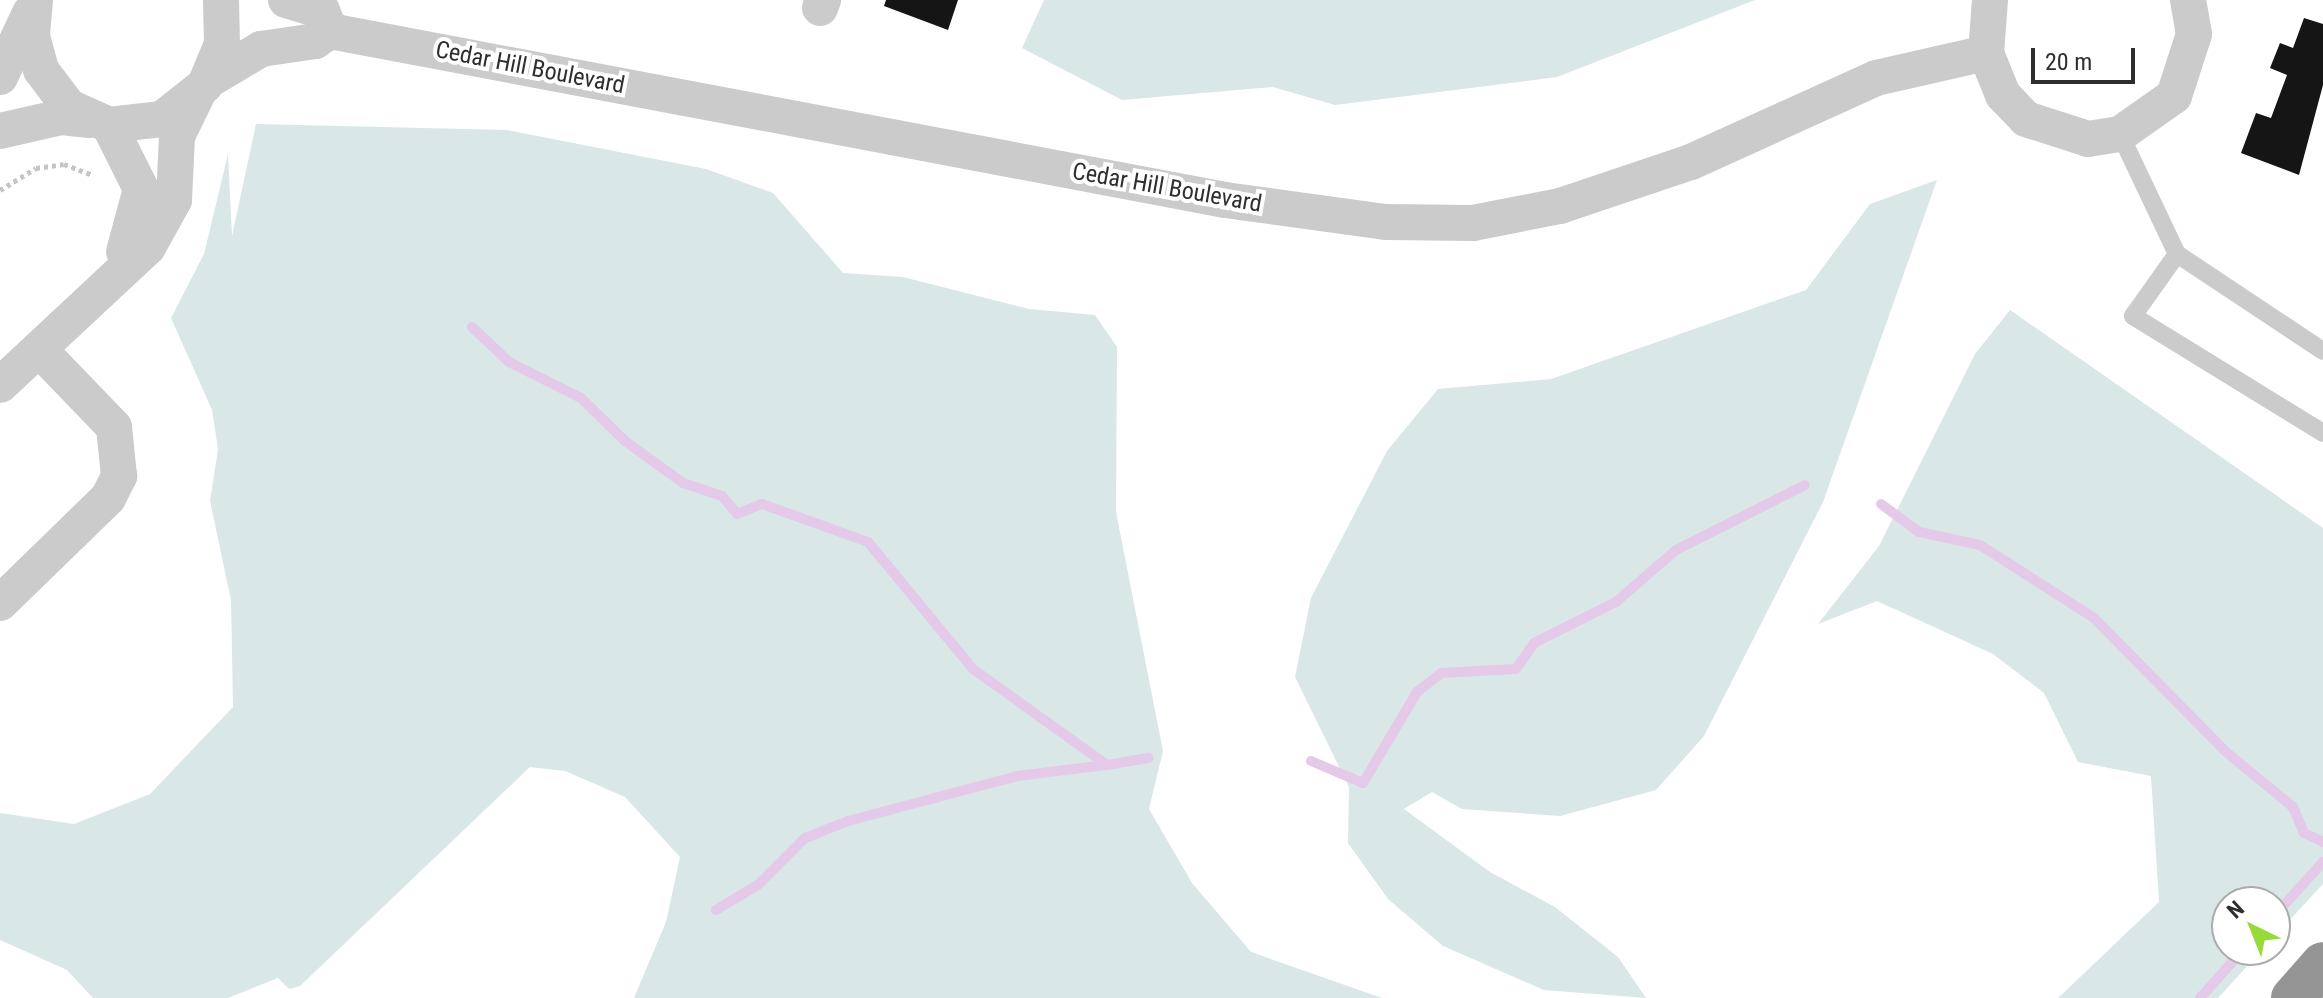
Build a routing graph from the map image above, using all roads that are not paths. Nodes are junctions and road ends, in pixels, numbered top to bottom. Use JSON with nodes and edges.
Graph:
{"nodes":[{"id":1,"x":35,"y":0,"type":"edge"},
{"id":2,"x":221,"y":0,"type":"edge"},
{"id":3,"x":286,"y":0,"type":"edge"},
{"id":4,"x":1990,"y":0,"type":"edge"},
{"id":5,"x":2188,"y":0,"type":"edge"},
{"id":6,"x":330,"y":31,"type":"junction"},
{"id":7,"x":1986,"y":53,"type":"junction"},
{"id":8,"x":0,"y":77,"type":"edge"},
{"id":9,"x":204,"y":85,"type":"junction"},
{"id":10,"x":99,"y":122,"type":"junction"},
{"id":11,"x":0,"y":131,"type":"edge"},
{"id":12,"x":2120,"y":134,"type":"junction"},
{"id":13,"x":2177,"y":254,"type":"junction"},
{"id":14,"x":112,"y":280,"type":"junction"},
{"id":15,"x":39,"y":349,"type":"junction"},
{"id":16,"x":2323,"y":351,"type":"edge"},
{"id":17,"x":0,"y":385,"type":"edge"},
{"id":18,"x":2323,"y":433,"type":"edge"},
{"id":19,"x":0,"y":603,"type":"edge"},
{"id":20,"x":2323,"y":964,"type":"edge"},
{"id":21,"x":2293,"y":998,"type":"edge"}],
"edges":[{"from":1,"to":8,"type":"street"},
{"from":1,"to":10,"type":"street"},
{"from":2,"to":9,"type":"street"},
{"from":3,"to":6,"type":"street"},
{"from":4,"to":7,"type":"street"},
{"from":5,"to":12,"type":"street"},
{"from":6,"to":7,"type":"street","name":"Cedar Hill Boulevard"},
{"from":6,"to":9,"type":"street"},
{"from":7,"to":12,"type":"street"},
{"from":9,"to":10,"type":"street"},
{"from":9,"to":14,"type":"street"},
{"from":10,"to":11,"type":"street"},
{"from":10,"to":14,"type":"street"},
{"from":12,"to":13,"type":"lane"},
{"from":13,"to":16,"type":"lane"},
{"from":13,"to":18,"type":"lane"},
{"from":14,"to":15,"type":"street"},
{"from":15,"to":17,"type":"street"},
{"from":15,"to":19,"type":"street"},
{"from":20,"to":21,"type":"highway"}]}
